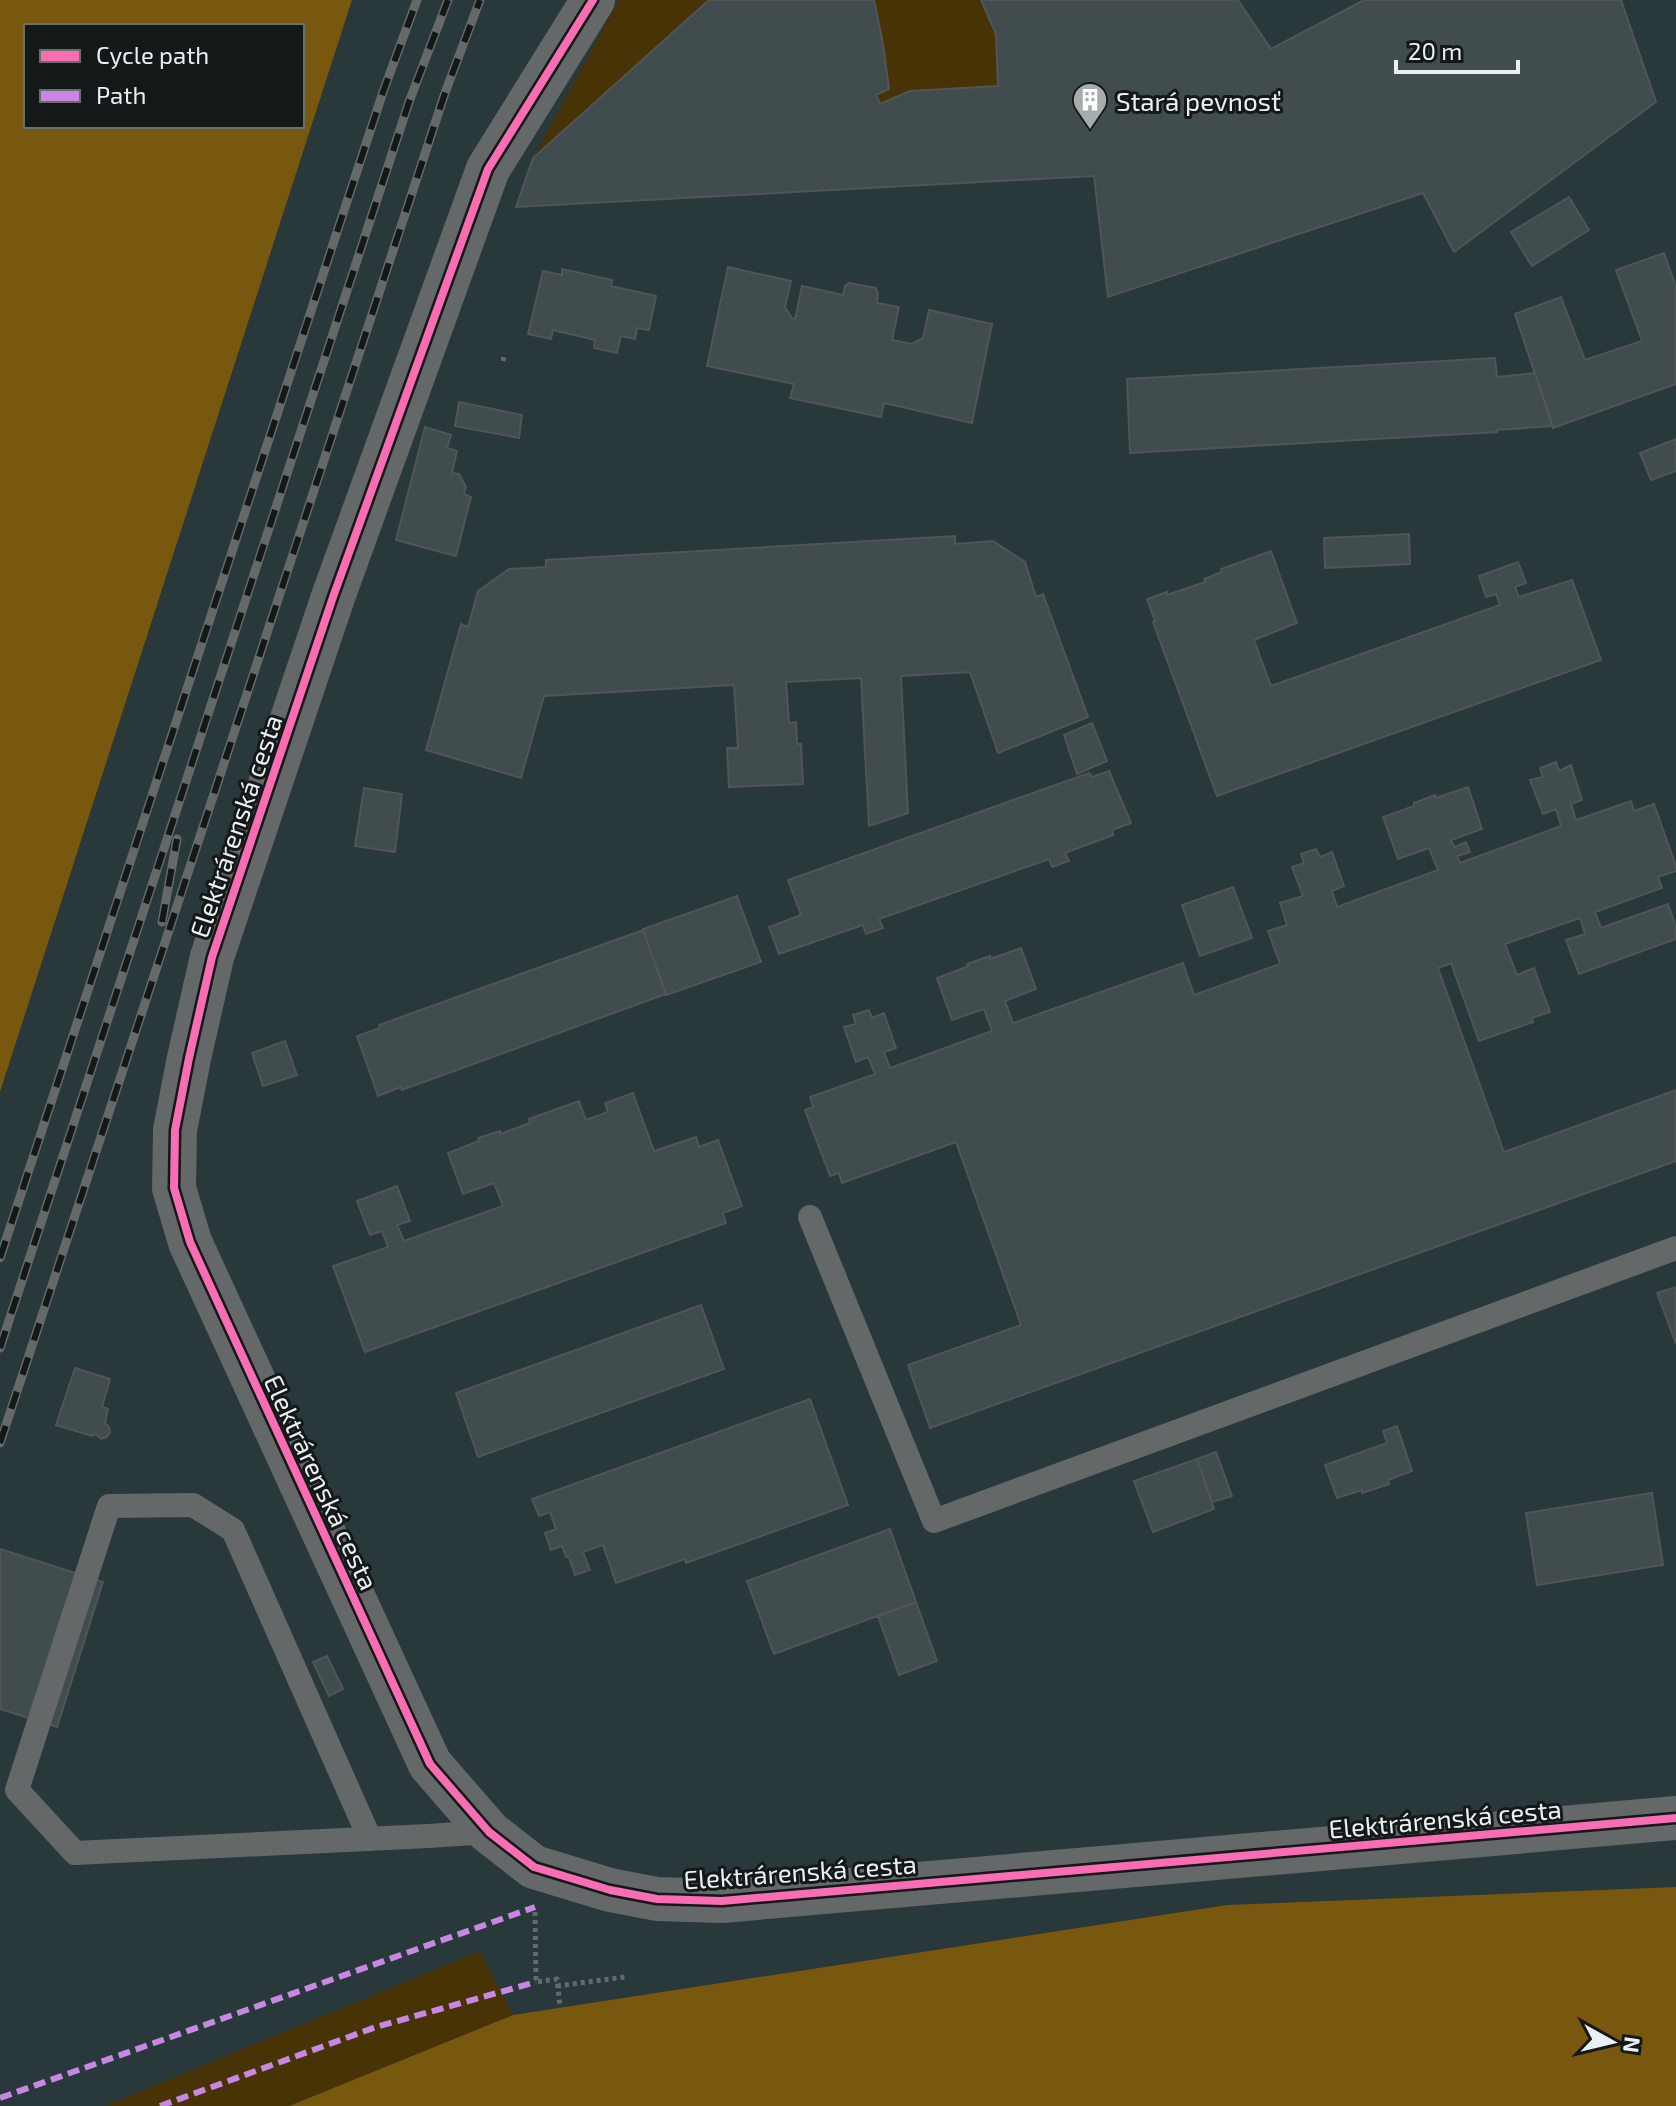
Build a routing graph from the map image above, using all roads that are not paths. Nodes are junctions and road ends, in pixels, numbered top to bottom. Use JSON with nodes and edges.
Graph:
{"nodes":[{"id":1,"x":593,"y":0,"type":"edge"},
{"id":2,"x":810,"y":1217,"type":"dead end"},
{"id":3,"x":1676,"y":1248,"type":"edge"},
{"id":4,"x":1676,"y":1818,"type":"edge"},
{"id":5,"x":489,"y":1832,"type":"junction"},
{"id":6,"x":370,"y":1839,"type":"junction"}],
"edges":[{"from":1,"to":5,"type":"street","name":"Elektrárenská cesta"},
{"from":2,"to":3,"type":"lane"},
{"from":4,"to":5,"type":"street","name":"Elektrárenská cesta"},
{"from":5,"to":6,"type":"lane"},
{"from":6,"to":6,"type":"lane"}]}
